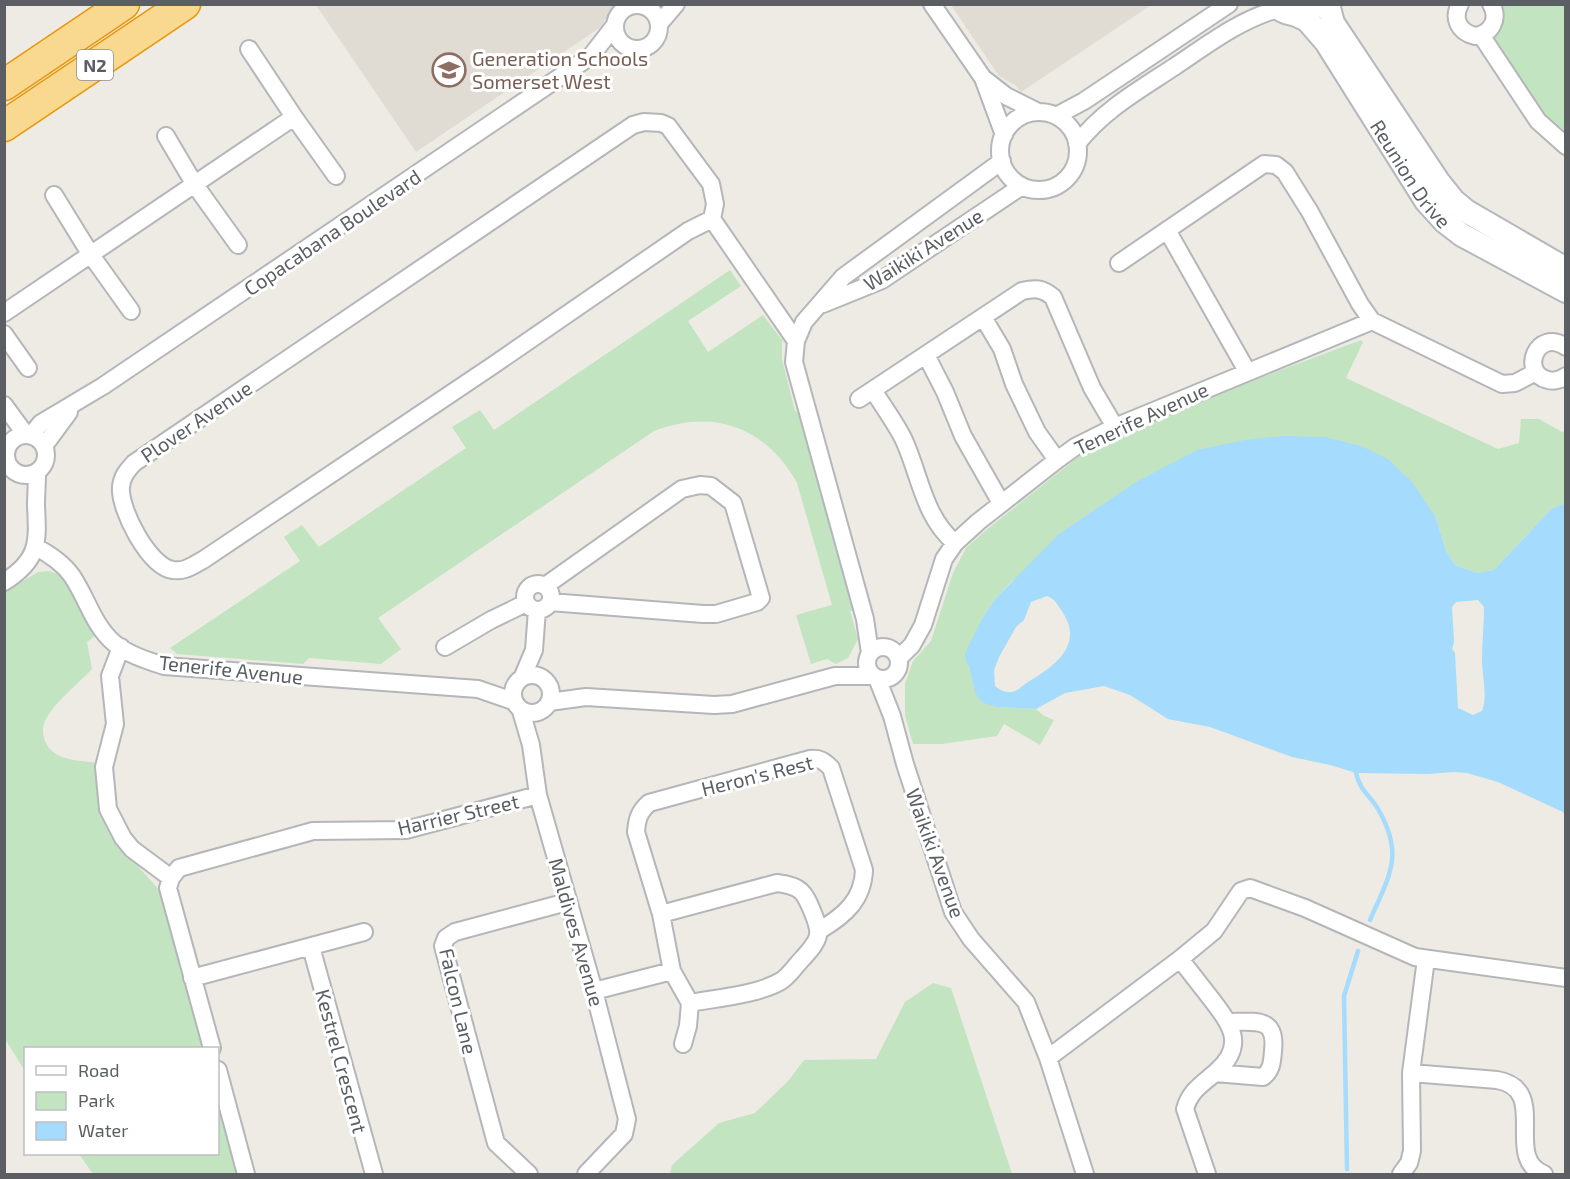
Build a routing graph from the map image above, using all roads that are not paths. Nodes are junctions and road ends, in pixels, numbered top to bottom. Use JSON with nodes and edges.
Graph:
{"nodes":[{"id":1,"x":124,"y":4,"type":"edge"},
{"id":2,"x":185,"y":4,"type":"edge"},
{"id":3,"x":676,"y":4,"type":"edge"},
{"id":4,"x":932,"y":4,"type":"edge"},
{"id":5,"x":1229,"y":4,"type":"edge"},
{"id":6,"x":1321,"y":4,"type":"edge"},
{"id":7,"x":1328,"y":4,"type":"edge"},
{"id":8,"x":1460,"y":4,"type":"edge"},
{"id":9,"x":1491,"y":4,"type":"edge"},
{"id":10,"x":651,"y":6,"type":"edge"},
{"id":11,"x":1282,"y":10,"type":"edge"},
{"id":12,"x":659,"y":24,"type":"junction"},
{"id":13,"x":615,"y":25,"type":"junction"},
{"id":14,"x":1481,"y":35,"type":"junction"},
{"id":15,"x":628,"y":48,"type":"junction"},
{"id":16,"x":249,"y":50,"type":"dead end"},
{"id":17,"x":591,"y":56,"type":"junction"},
{"id":18,"x":983,"y":78,"type":"junction"},
{"id":19,"x":4,"y":86,"type":"edge"},
{"id":20,"x":1038,"y":112,"type":"junction"},
{"id":21,"x":1056,"y":116,"type":"junction"},
{"id":22,"x":294,"y":117,"type":"junction"},
{"id":23,"x":4,"y":126,"type":"edge"},
{"id":24,"x":1004,"y":135,"type":"junction"},
{"id":25,"x":166,"y":136,"type":"dead end"},
{"id":26,"x":1077,"y":144,"type":"junction"},
{"id":27,"x":1566,"y":146,"type":"edge"},
{"id":28,"x":1002,"y":161,"type":"junction"},
{"id":29,"x":336,"y":176,"type":"dead end"},
{"id":30,"x":195,"y":185,"type":"junction"},
{"id":31,"x":1022,"y":186,"type":"junction"},
{"id":32,"x":54,"y":195,"type":"dead end"},
{"id":33,"x":712,"y":219,"type":"junction"},
{"id":34,"x":1167,"y":230,"type":"junction"},
{"id":35,"x":238,"y":245,"type":"dead end"},
{"id":36,"x":91,"y":255,"type":"junction"},
{"id":37,"x":1119,"y":263,"type":"dead end"},
{"id":38,"x":1566,"y":269,"type":"edge"},
{"id":39,"x":1566,"y":291,"type":"edge"},
{"id":40,"x":820,"y":305,"type":"junction"},
{"id":41,"x":131,"y":311,"type":"dead end"},
{"id":42,"x":4,"y":313,"type":"edge"},
{"id":43,"x":983,"y":317,"type":"junction"},
{"id":44,"x":1372,"y":321,"type":"junction"},
{"id":45,"x":4,"y":334,"type":"edge"},
{"id":46,"x":796,"y":340,"type":"junction"},
{"id":47,"x":1566,"y":347,"type":"edge"},
{"id":48,"x":926,"y":355,"type":"junction"},
{"id":49,"x":28,"y":368,"type":"dead end"},
{"id":50,"x":1247,"y":371,"type":"junction"},
{"id":51,"x":1536,"y":372,"type":"junction"},
{"id":52,"x":1566,"y":376,"type":"edge"},
{"id":53,"x":4,"y":405,"type":"edge"},
{"id":54,"x":73,"y":406,"type":"junction"},
{"id":55,"x":1115,"y":427,"type":"junction"},
{"id":56,"x":28,"y":435,"type":"junction"},
{"id":57,"x":44,"y":446,"type":"junction"},
{"id":58,"x":6,"y":447,"type":"edge"},
{"id":59,"x":1057,"y":460,"type":"junction"},
{"id":60,"x":37,"y":472,"type":"junction"},
{"id":61,"x":16,"y":473,"type":"junction"},
{"id":62,"x":1001,"y":503,"type":"junction"},
{"id":63,"x":36,"y":506,"type":"junction"},
{"id":64,"x":955,"y":543,"type":"junction"},
{"id":65,"x":36,"y":547,"type":"junction"},
{"id":66,"x":4,"y":582,"type":"edge"},
{"id":67,"x":540,"y":600,"type":"junction"},
{"id":68,"x":121,"y":647,"type":"junction"},
{"id":69,"x":445,"y":647,"type":"dead end"},
{"id":70,"x":534,"y":650,"type":"junction"},
{"id":71,"x":882,"y":662,"type":"junction"},
{"id":72,"x":519,"y":679,"type":"junction"},
{"id":73,"x":544,"y":680,"type":"junction"},
{"id":74,"x":478,"y":689,"type":"junction"},
{"id":75,"x":586,"y":697,"type":"junction"},
{"id":76,"x":517,"y":706,"type":"junction"},
{"id":77,"x":545,"y":706,"type":"junction"},
{"id":78,"x":531,"y":745,"type":"junction"},
{"id":79,"x":538,"y":795,"type":"junction"},
{"id":80,"x":171,"y":878,"type":"junction"},
{"id":81,"x":567,"y":902,"type":"junction"},
{"id":82,"x":661,"y":914,"type":"junction"},
{"id":83,"x":819,"y":930,"type":"junction"},
{"id":84,"x":364,"y":932,"type":"dead end"},
{"id":85,"x":311,"y":947,"type":"junction"},
{"id":86,"x":1180,"y":959,"type":"junction"},
{"id":87,"x":1426,"y":959,"type":"junction"},
{"id":88,"x":672,"y":971,"type":"junction"},
{"id":89,"x":192,"y":978,"type":"junction"},
{"id":90,"x":1566,"y":978,"type":"edge"},
{"id":91,"x":594,"y":991,"type":"junction"},
{"id":92,"x":690,"y":1003,"type":"junction"},
{"id":93,"x":1227,"y":1022,"type":"junction"},
{"id":94,"x":683,"y":1044,"type":"dead end"},
{"id":95,"x":212,"y":1047,"type":"edge"},
{"id":96,"x":1048,"y":1058,"type":"junction"},
{"id":97,"x":1215,"y":1073,"type":"junction"},
{"id":98,"x":1411,"y":1073,"type":"junction"},
{"id":99,"x":219,"y":1074,"type":"edge"},
{"id":100,"x":246,"y":1174,"type":"edge"},
{"id":101,"x":374,"y":1174,"type":"edge"},
{"id":102,"x":529,"y":1174,"type":"edge"},
{"id":103,"x":586,"y":1174,"type":"edge"},
{"id":104,"x":1084,"y":1174,"type":"edge"},
{"id":105,"x":1207,"y":1174,"type":"edge"},
{"id":106,"x":1401,"y":1174,"type":"edge"},
{"id":107,"x":1544,"y":1174,"type":"edge"}],
"edges":[{"from":1,"to":19,"type":"highway","number":"N2"},
{"from":2,"to":23,"type":"highway","number":"N2"},
{"from":3,"to":12,"type":"street"},
{"from":4,"to":18,"type":"street"},
{"from":5,"to":21,"type":"street"},
{"from":6,"to":11,"type":"street"},
{"from":7,"to":38,"type":"street","name":"Reunion Drive"},
{"from":8,"to":14,"type":"street"},
{"from":9,"to":14,"type":"street"},
{"from":10,"to":12,"type":"street"},
{"from":10,"to":13,"type":"street"},
{"from":11,"to":26,"type":"street"},
{"from":11,"to":39,"type":"street","name":"Reunion Drive"},
{"from":12,"to":15,"type":"street"},
{"from":13,"to":15,"type":"street"},
{"from":13,"to":17,"type":"street","name":"Copacabana Boulevard"},
{"from":14,"to":27,"type":"street"},
{"from":15,"to":17,"type":"street","name":"Copacabana Boulevard"},
{"from":16,"to":22,"type":"street"},
{"from":17,"to":54,"type":"street","name":"Copacabana Boulevard"},
{"from":18,"to":20,"type":"street"},
{"from":18,"to":24,"type":"street"},
{"from":20,"to":21,"type":"street"},
{"from":20,"to":24,"type":"street"},
{"from":21,"to":26,"type":"street"},
{"from":22,"to":29,"type":"street"},
{"from":22,"to":30,"type":"street"},
{"from":24,"to":28,"type":"street"},
{"from":25,"to":30,"type":"street"},
{"from":26,"to":31,"type":"street"},
{"from":28,"to":31,"type":"street"},
{"from":28,"to":40,"type":"street","name":"Waikiki Avenue"},
{"from":30,"to":35,"type":"street"},
{"from":30,"to":36,"type":"street"},
{"from":31,"to":40,"type":"street","name":"Waikiki Avenue"},
{"from":32,"to":36,"type":"street"},
{"from":33,"to":33,"type":"street","name":"Plover Avenue"},
{"from":33,"to":46,"type":"street"},
{"from":34,"to":37,"type":"street"},
{"from":34,"to":44,"type":"street"},
{"from":34,"to":50,"type":"street"},
{"from":36,"to":41,"type":"street"},
{"from":36,"to":42,"type":"street"},
{"from":40,"to":46,"type":"street","name":"Waikiki Avenue"},
{"from":43,"to":48,"type":"street"},
{"from":43,"to":55,"type":"street"},
{"from":43,"to":59,"type":"street"},
{"from":44,"to":50,"type":"street","name":"Tenerife Avenue"},
{"from":44,"to":51,"type":"street"},
{"from":45,"to":49,"type":"street"},
{"from":46,"to":71,"type":"street","name":"Waikiki Avenue"},
{"from":47,"to":51,"type":"street"},
{"from":48,"to":62,"type":"street"},
{"from":48,"to":64,"type":"street"},
{"from":50,"to":55,"type":"street","name":"Tenerife Avenue"},
{"from":51,"to":52,"type":"street"},
{"from":53,"to":56,"type":"street"},
{"from":54,"to":56,"type":"street","name":"Copacabana Boulevard"},
{"from":54,"to":57,"type":"street","name":"Copacabana Boulevard"},
{"from":55,"to":59,"type":"street","name":"Tenerife Avenue"},
{"from":56,"to":57,"type":"street"},
{"from":56,"to":58,"type":"street"},
{"from":57,"to":60,"type":"street"},
{"from":58,"to":61,"type":"street"},
{"from":59,"to":62,"type":"street","name":"Tenerife Avenue"},
{"from":60,"to":61,"type":"street"},
{"from":60,"to":63,"type":"street"},
{"from":61,"to":63,"type":"street"},
{"from":62,"to":64,"type":"street","name":"Tenerife Avenue"},
{"from":63,"to":65,"type":"street"},
{"from":64,"to":71,"type":"street","name":"Tenerife Avenue"},
{"from":65,"to":66,"type":"street"},
{"from":65,"to":68,"type":"street","name":"Tenerife Avenue"},
{"from":67,"to":67,"type":"street"},
{"from":67,"to":69,"type":"street"},
{"from":67,"to":70,"type":"street"},
{"from":68,"to":74,"type":"street","name":"Tenerife Avenue"},
{"from":68,"to":80,"type":"street"},
{"from":70,"to":72,"type":"street"},
{"from":70,"to":73,"type":"street"},
{"from":71,"to":75,"type":"street"},
{"from":71,"to":96,"type":"street","name":"Waikiki Avenue"},
{"from":72,"to":73,"type":"street"},
{"from":72,"to":74,"type":"street","name":"Tenerife Avenue"},
{"from":72,"to":76,"type":"street"},
{"from":73,"to":75,"type":"street"},
{"from":73,"to":77,"type":"street"},
{"from":74,"to":76,"type":"street","name":"Tenerife Avenue"},
{"from":75,"to":77,"type":"street"},
{"from":76,"to":77,"type":"street"},
{"from":76,"to":78,"type":"street","name":"Maldives Avenue"},
{"from":77,"to":78,"type":"street","name":"Maldives Avenue"},
{"from":78,"to":79,"type":"street","name":"Maldives Avenue"},
{"from":79,"to":80,"type":"street","name":"Harrier Street"},
{"from":79,"to":81,"type":"street","name":"Maldives Avenue"},
{"from":80,"to":89,"type":"street"},
{"from":81,"to":91,"type":"street","name":"Maldives Avenue"},
{"from":81,"to":102,"type":"street","name":"Falcon Lane"},
{"from":82,"to":83,"type":"street"},
{"from":82,"to":83,"type":"street","name":"Heron's Rest"},
{"from":82,"to":88,"type":"street","name":"Heron's Rest"},
{"from":83,"to":92,"type":"street","name":"Heron's Rest"},
{"from":84,"to":85,"type":"street"},
{"from":85,"to":89,"type":"street"},
{"from":85,"to":101,"type":"street","name":"Kestrel Crescent"},
{"from":86,"to":87,"type":"street"},
{"from":86,"to":93,"type":"street"},
{"from":86,"to":96,"type":"street"},
{"from":87,"to":90,"type":"street"},
{"from":87,"to":98,"type":"street"},
{"from":88,"to":91,"type":"street"},
{"from":88,"to":92,"type":"street","name":"Heron's Rest"},
{"from":89,"to":95,"type":"street"},
{"from":91,"to":103,"type":"street","name":"Maldives Avenue"},
{"from":92,"to":94,"type":"street"},
{"from":93,"to":97,"type":"street"},
{"from":93,"to":97,"type":"street"},
{"from":96,"to":104,"type":"street","name":"Waikiki Avenue"},
{"from":97,"to":105,"type":"street"},
{"from":98,"to":106,"type":"street"},
{"from":98,"to":107,"type":"street"},
{"from":99,"to":100,"type":"street"}]}
